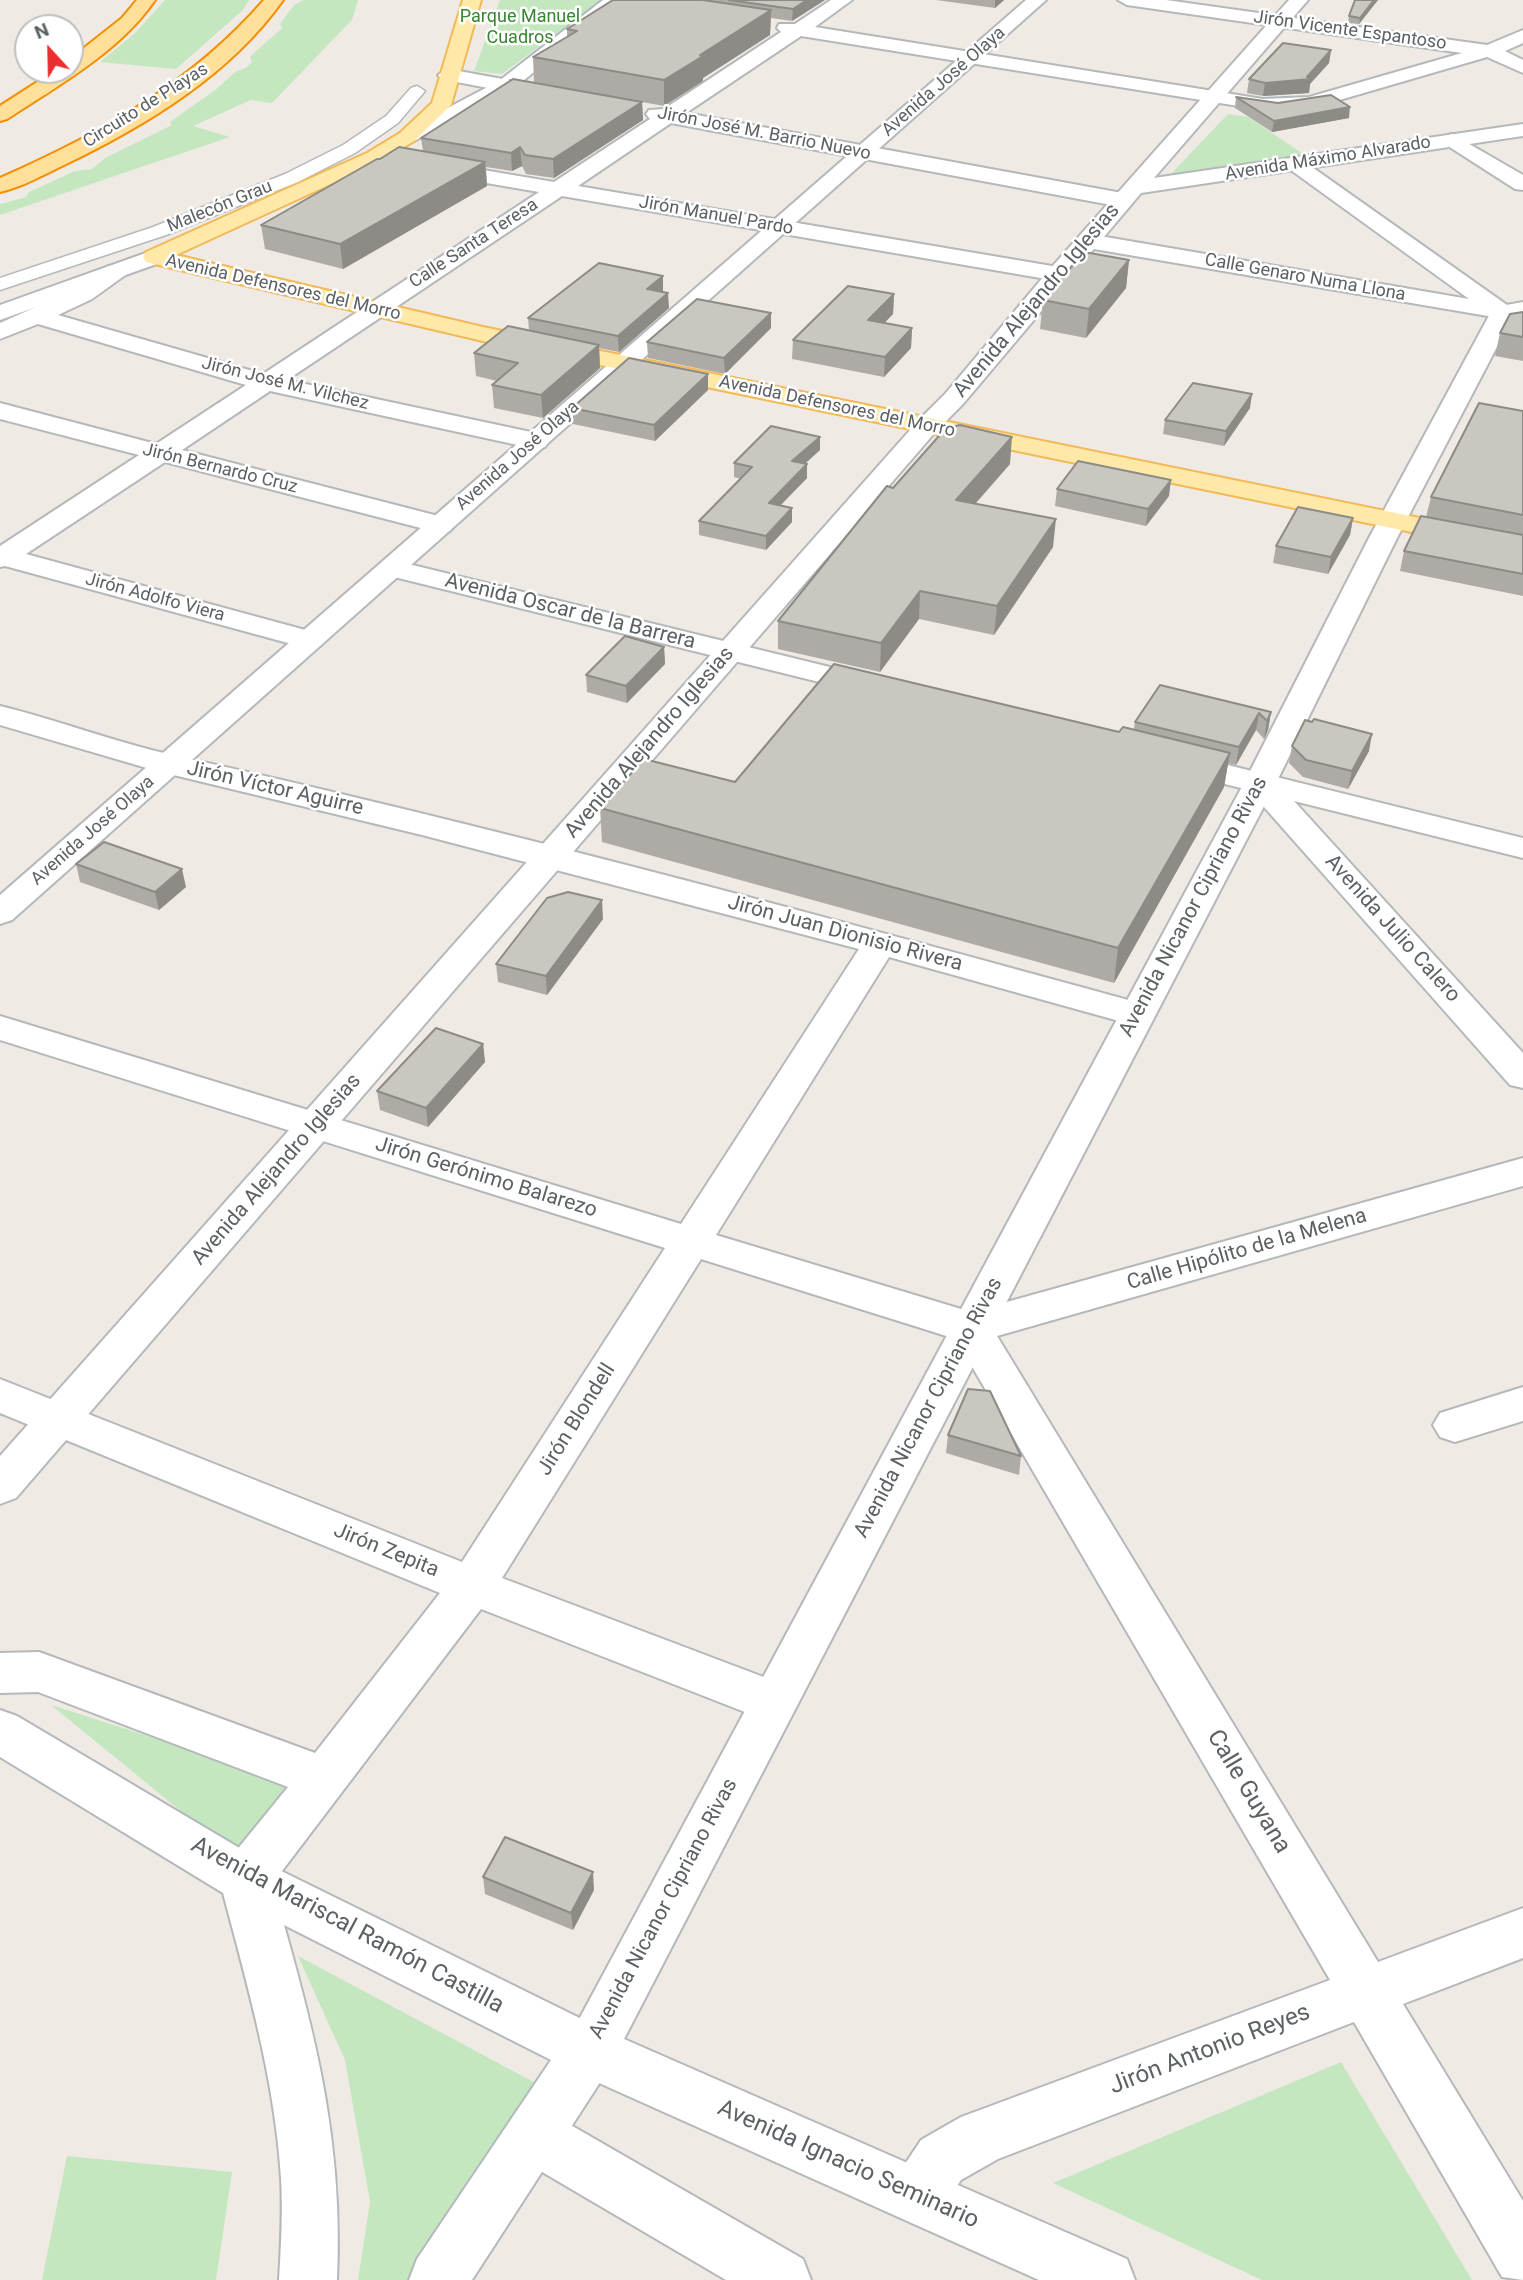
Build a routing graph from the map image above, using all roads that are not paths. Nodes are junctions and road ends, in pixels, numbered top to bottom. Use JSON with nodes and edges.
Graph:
{"nodes":[{"id":1,"x":146,"y":0,"type":"edge"},
{"id":2,"x":274,"y":0,"type":"edge"},
{"id":3,"x":472,"y":0,"type":"edge"},
{"id":4,"x":843,"y":0,"type":"edge"},
{"id":5,"x":1037,"y":0,"type":"edge"},
{"id":6,"x":1127,"y":0,"type":"edge"},
{"id":7,"x":1299,"y":0,"type":"edge"},
{"id":8,"x":618,"y":3,"type":"edge"},
{"id":9,"x":1280,"y":22,"type":"junction"},
{"id":10,"x":772,"y":26,"type":"edge"},
{"id":11,"x":798,"y":30,"type":"junction"},
{"id":12,"x":1523,"y":36,"type":"edge"},
{"id":13,"x":1489,"y":51,"type":"junction"},
{"id":14,"x":84,"y":58,"type":"edge"},
{"id":15,"x":973,"y":58,"type":"junction"},
{"id":16,"x":1523,"y":67,"type":"edge"},
{"id":17,"x":448,"y":75,"type":"junction"},
{"id":18,"x":48,"y":84,"type":"edge"},
{"id":19,"x":506,"y":85,"type":"junction"},
{"id":20,"x":417,"y":91,"type":"dead end"},
{"id":21,"x":1215,"y":95,"type":"junction"},
{"id":22,"x":566,"y":97,"type":"edge"},
{"id":23,"x":631,"y":109,"type":"edge"},
{"id":24,"x":0,"y":115,"type":"edge"},
{"id":25,"x":670,"y":117,"type":"junction"},
{"id":26,"x":1523,"y":130,"type":"edge"},
{"id":27,"x":407,"y":137,"type":"junction"},
{"id":28,"x":1452,"y":140,"type":"junction"},
{"id":29,"x":861,"y":153,"type":"junction"},
{"id":30,"x":374,"y":157,"type":"junction"},
{"id":31,"x":1295,"y":164,"type":"junction"},
{"id":32,"x":1523,"y":184,"type":"edge"},
{"id":33,"x":0,"y":186,"type":"edge"},
{"id":34,"x":558,"y":189,"type":"junction"},
{"id":35,"x":1128,"y":195,"type":"junction"},
{"id":36,"x":778,"y":226,"type":"junction"},
{"id":37,"x":1088,"y":241,"type":"junction"},
{"id":38,"x":162,"y":254,"type":"junction"},
{"id":39,"x":116,"y":271,"type":"junction"},
{"id":40,"x":1058,"y":274,"type":"junction"},
{"id":41,"x":0,"y":284,"type":"edge"},
{"id":42,"x":382,"y":304,"type":"junction"},
{"id":43,"x":1516,"y":312,"type":"edge"},
{"id":44,"x":0,"y":313,"type":"edge"},
{"id":45,"x":37,"y":316,"type":"junction"},
{"id":46,"x":0,"y":332,"type":"edge"},
{"id":47,"x":632,"y":356,"type":"junction"},
{"id":48,"x":264,"y":382,"type":"junction"},
{"id":49,"x":0,"y":411,"type":"edge"},
{"id":50,"x":937,"y":417,"type":"junction"},
{"id":51,"x":536,"y":441,"type":"junction"},
{"id":52,"x":160,"y":454,"type":"junction"},
{"id":53,"x":1398,"y":510,"type":"junction"},
{"id":54,"x":440,"y":525,"type":"junction"},
{"id":55,"x":1523,"y":525,"type":"edge"},
{"id":56,"x":1523,"y":547,"type":"edge"},
{"id":57,"x":1,"y":558,"type":"edge"},
{"id":58,"x":392,"y":568,"type":"junction"},
{"id":59,"x":310,"y":640,"type":"junction"},
{"id":60,"x":730,"y":652,"type":"junction"},
{"id":61,"x":909,"y":695,"type":"edge"},
{"id":62,"x":0,"y":715,"type":"edge"},
{"id":63,"x":1148,"y":755,"type":"edge"},
{"id":64,"x":168,"y":764,"type":"junction"},
{"id":65,"x":1260,"y":783,"type":"junction"},
{"id":66,"x":1523,"y":848,"type":"edge"},
{"id":67,"x":551,"y":856,"type":"junction"},
{"id":68,"x":0,"y":913,"type":"edge"},
{"id":69,"x":881,"y":942,"type":"junction"},
{"id":70,"x":1137,"y":1014,"type":"junction"},
{"id":71,"x":0,"y":1028,"type":"edge"},
{"id":72,"x":1523,"y":1076,"type":"edge"},
{"id":73,"x":315,"y":1126,"type":"junction"},
{"id":74,"x":1523,"y":1172,"type":"edge"},
{"id":75,"x":691,"y":1242,"type":"junction"},
{"id":76,"x":971,"y":1328,"type":"junction"},
{"id":77,"x":0,"y":1395,"type":"edge"},
{"id":78,"x":1523,"y":1404,"type":"edge"},
{"id":79,"x":59,"y":1419,"type":"junction"},
{"id":80,"x":1455,"y":1425,"type":"dead end"},
{"id":81,"x":0,"y":1486,"type":"edge"},
{"id":82,"x":472,"y":1586,"type":"junction"},
{"id":83,"x":0,"y":1673,"type":"edge"},
{"id":84,"x":773,"y":1702,"type":"junction"},
{"id":85,"x":0,"y":1731,"type":"edge"},
{"id":86,"x":325,"y":1779,"type":"junction"},
{"id":87,"x":245,"y":1879,"type":"junction"},
{"id":88,"x":1523,"y":1933,"type":"edge"},
{"id":89,"x":1366,"y":1991,"type":"junction"},
{"id":90,"x":589,"y":2051,"type":"junction"},
{"id":91,"x":535,"y":2136,"type":"junction"},
{"id":92,"x":917,"y":2196,"type":"junction"},
{"id":93,"x":1523,"y":2256,"type":"edge"},
{"id":94,"x":308,"y":2280,"type":"edge"},
{"id":95,"x":438,"y":2280,"type":"edge"},
{"id":96,"x":782,"y":2280,"type":"edge"},
{"id":97,"x":1107,"y":2280,"type":"edge"}],
"edges":[{"from":1,"to":14,"type":"highway"},
{"from":2,"to":33,"type":"highway","name":"Circuito de Playas"},
{"from":3,"to":17,"type":"main road"},
{"from":4,"to":11,"type":"street","name":"Calle Santa Teresa"},
{"from":5,"to":15,"type":"street","name":"Avenida José Olaya"},
{"from":6,"to":9,"type":"street","name":"Jirón Vicente Espantoso"},
{"from":7,"to":9,"type":"street","name":"Avenida Alejandro Iglesias"},
{"from":8,"to":19,"type":"street"},
{"from":9,"to":13,"type":"street","name":"Jirón Vicente Espantoso"},
{"from":9,"to":21,"type":"street","name":"Avenida Alejandro Iglesias"},
{"from":10,"to":11,"type":"street"},
{"from":11,"to":15,"type":"street"},
{"from":11,"to":25,"type":"street","name":"Calle Santa Teresa"},
{"from":12,"to":13,"type":"street"},
{"from":13,"to":16,"type":"street"},
{"from":13,"to":21,"type":"street"},
{"from":15,"to":21,"type":"street"},
{"from":15,"to":29,"type":"street","name":"Avenida José Olaya"},
{"from":17,"to":19,"type":"street"},
{"from":17,"to":27,"type":"main road"},
{"from":18,"to":24,"type":"highway"},
{"from":19,"to":22,"type":"street"},
{"from":19,"to":27,"type":"street"},
{"from":20,"to":41,"type":"street","name":"Malecón Grau"},
{"from":21,"to":35,"type":"street","name":"Avenida Alejandro Iglesias"},
{"from":23,"to":25,"type":"street","name":"Jirón José M. Barrio Nuevo"},
{"from":25,"to":29,"type":"street","name":"Jirón José M. Barrio Nuevo"},
{"from":25,"to":34,"type":"street","name":"Calle Santa Teresa"},
{"from":26,"to":28,"type":"street","name":"Avenida Máximo Alvarado"},
{"from":27,"to":30,"type":"main road"},
{"from":28,"to":31,"type":"street","name":"Avenida Máximo Alvarado"},
{"from":28,"to":32,"type":"street"},
{"from":29,"to":35,"type":"street","name":"Jirón José M. Barrio Nuevo"},
{"from":29,"to":36,"type":"street","name":"Avenida José Olaya"},
{"from":30,"to":34,"type":"street","name":"Jirón Manuel Pardo"},
{"from":30,"to":38,"type":"main road"},
{"from":31,"to":35,"type":"street","name":"Avenida Máximo Alvarado"},
{"from":31,"to":43,"type":"street"},
{"from":34,"to":36,"type":"street","name":"Jirón Manuel Pardo"},
{"from":34,"to":42,"type":"street","name":"Calle Santa Teresa"},
{"from":35,"to":37,"type":"street","name":"Avenida Alejandro Iglesias"},
{"from":36,"to":40,"type":"street","name":"Jirón Manuel Pardo"},
{"from":36,"to":47,"type":"street","name":"Avenida José Olaya"},
{"from":37,"to":40,"type":"street","name":"Avenida Alejandro Iglesias"},
{"from":37,"to":43,"type":"street","name":"Calle Genaro Numa Llona"},
{"from":38,"to":39,"type":"street"},
{"from":38,"to":42,"type":"main road","name":"Avenida Defensores del Morro"},
{"from":39,"to":44,"type":"street"},
{"from":39,"to":45,"type":"street"},
{"from":40,"to":50,"type":"street","name":"Avenida Alejandro Iglesias"},
{"from":42,"to":47,"type":"main road","name":"Avenida Defensores del Morro"},
{"from":42,"to":48,"type":"street","name":"Calle Santa Teresa"},
{"from":43,"to":53,"type":"street","name":"Avenida Nicanor Cipriano Rivas"},
{"from":45,"to":46,"type":"street"},
{"from":45,"to":48,"type":"street","name":"Jirón José M. Vilchez"},
{"from":47,"to":50,"type":"main road","name":"Avenida Defensores del Morro"},
{"from":47,"to":51,"type":"street","name":"Avenida José Olaya"},
{"from":48,"to":51,"type":"street","name":"Jirón José M. Vilchez"},
{"from":48,"to":52,"type":"street","name":"Calle Santa Teresa"},
{"from":49,"to":52,"type":"street","name":"Jirón Bernardo Cruz"},
{"from":50,"to":53,"type":"main road","name":"Avenida Defensores del Morro"},
{"from":50,"to":60,"type":"street","name":"Avenida Alejandro Iglesias"},
{"from":51,"to":54,"type":"street","name":"Avenida José Olaya"},
{"from":52,"to":54,"type":"street","name":"Jirón Bernardo Cruz"},
{"from":52,"to":57,"type":"street","name":"Calle Santa Teresa"},
{"from":53,"to":55,"type":"main road","name":"Avenida Defensores del Morro"},
{"from":53,"to":56,"type":"main road","name":"Avenida Defensores del Morro"},
{"from":53,"to":65,"type":"street","name":"Avenida Nicanor Cipriano Rivas"},
{"from":54,"to":58,"type":"street","name":"Avenida José Olaya"},
{"from":57,"to":59,"type":"street","name":"Jirón Adolfo Viera"},
{"from":58,"to":59,"type":"street","name":"Avenida José Olaya"},
{"from":58,"to":60,"type":"street","name":"Avenida Oscar de la Barrera"},
{"from":59,"to":64,"type":"street","name":"Avenida José Olaya"},
{"from":60,"to":61,"type":"street","name":"Avenida Oscar de la Barrera"},
{"from":60,"to":67,"type":"street","name":"Avenida Alejandro Iglesias"},
{"from":62,"to":64,"type":"street","name":"Jirón Víctor Aguirre"},
{"from":63,"to":65,"type":"street"},
{"from":64,"to":67,"type":"street","name":"Jirón Víctor Aguirre"},
{"from":64,"to":68,"type":"street","name":"Avenida José Olaya"},
{"from":65,"to":66,"type":"street"},
{"from":65,"to":70,"type":"street","name":"Avenida Nicanor Cipriano Rivas"},
{"from":65,"to":72,"type":"street","name":"Avenida Julio Calero"},
{"from":67,"to":69,"type":"street","name":"Jirón Juan Dionisio Rivera"},
{"from":67,"to":73,"type":"street","name":"Avenida Alejandro Iglesias"},
{"from":69,"to":70,"type":"street","name":"Jirón Juan Dionisio Rivera"},
{"from":69,"to":75,"type":"street","name":"Jirón Blondell"},
{"from":70,"to":76,"type":"street","name":"Avenida Nicanor Cipriano Rivas"},
{"from":71,"to":73,"type":"street","name":"Jirón Gerónimo Balarezo"},
{"from":73,"to":75,"type":"street","name":"Jirón Gerónimo Balarezo"},
{"from":73,"to":79,"type":"street","name":"Avenida Alejandro Iglesias"},
{"from":74,"to":76,"type":"street","name":"Calle Hipólito de la Melena"},
{"from":75,"to":76,"type":"street","name":"Jirón Gerónimo Balarezo"},
{"from":75,"to":82,"type":"street","name":"Jirón Blondell"},
{"from":76,"to":84,"type":"street","name":"Avenida Nicanor Cipriano Rivas"},
{"from":76,"to":89,"type":"street","name":"Calle Guyana"},
{"from":77,"to":79,"type":"street","name":"Jirón Zepita"},
{"from":78,"to":80,"type":"street"},
{"from":79,"to":81,"type":"street","name":"Avenida Alejandro Iglesias"},
{"from":79,"to":82,"type":"street","name":"Jirón Zepita"},
{"from":82,"to":84,"type":"street","name":"Jirón Zepita"},
{"from":82,"to":86,"type":"street","name":"Jirón Blondell"},
{"from":83,"to":86,"type":"street"},
{"from":84,"to":90,"type":"street","name":"Avenida Nicanor Cipriano Rivas"},
{"from":85,"to":87,"type":"street","name":"Avenida Mariscal Ramón Castilla"},
{"from":86,"to":87,"type":"street","name":"Jirón Blondell"},
{"from":87,"to":90,"type":"street","name":"Avenida Mariscal Ramón Castilla"},
{"from":87,"to":94,"type":"street"},
{"from":88,"to":89,"type":"street","name":"Jirón Antonio Reyes"},
{"from":89,"to":92,"type":"street","name":"Jirón Antonio Reyes"},
{"from":89,"to":93,"type":"street","name":"Calle Guyana"},
{"from":90,"to":91,"type":"street","name":"Avenida Nicanor Cipriano Rivas"},
{"from":90,"to":92,"type":"street","name":"Avenida Ignacio Seminario"},
{"from":91,"to":95,"type":"street","name":"Avenida Nicanor Cipriano Rivas"},
{"from":91,"to":96,"type":"street"},
{"from":92,"to":97,"type":"street","name":"Avenida Ignacio Seminario"}]}
